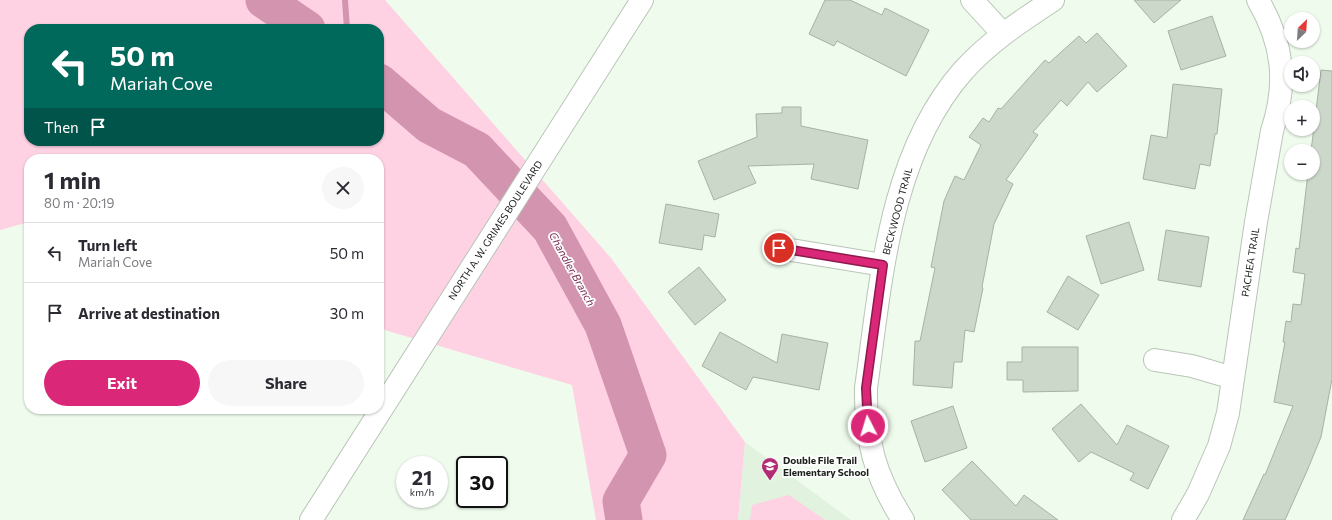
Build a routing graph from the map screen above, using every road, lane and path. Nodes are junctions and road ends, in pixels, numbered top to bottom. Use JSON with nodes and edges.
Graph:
{"nodes":[{"id":1,"x":642,"y":0,"type":"edge"},
{"id":2,"x":972,"y":0,"type":"edge"},
{"id":3,"x":1053,"y":0,"type":"edge"},
{"id":4,"x":1258,"y":0,"type":"edge"},
{"id":5,"x":1002,"y":34,"type":"junction"},
{"id":6,"x":779,"y":248,"type":"dead end"},
{"id":7,"x":883,"y":265,"type":"junction"},
{"id":8,"x":1154,"y":360,"type":"dead end"},
{"id":9,"x":1233,"y":378,"type":"junction"},
{"id":10,"x":384,"y":404,"type":"edge"},
{"id":11,"x":378,"y":414,"type":"edge"},
{"id":12,"x":311,"y":520,"type":"edge"},
{"id":13,"x":902,"y":520,"type":"edge"},
{"id":14,"x":1183,"y":520,"type":"edge"}],
"edges":[{"from":1,"to":10,"type":"street","name":"NORTH A. W. GRIMES BOULEVARD"},
{"from":2,"to":5,"type":"street"},
{"from":3,"to":5,"type":"street","name":"BECKWOOD TRAIL"},
{"from":4,"to":9,"type":"street","name":"PACHEA TRAIL"},
{"from":5,"to":7,"type":"street","name":"BECKWOOD TRAIL"},
{"from":6,"to":7,"type":"street"},
{"from":7,"to":13,"type":"street","name":"BECKWOOD TRAIL"},
{"from":8,"to":9,"type":"street"},
{"from":9,"to":14,"type":"street","name":"PACHEA TRAIL"},
{"from":11,"to":12,"type":"street","name":"NORTH A. W. GRIMES BOULEVARD"}]}
